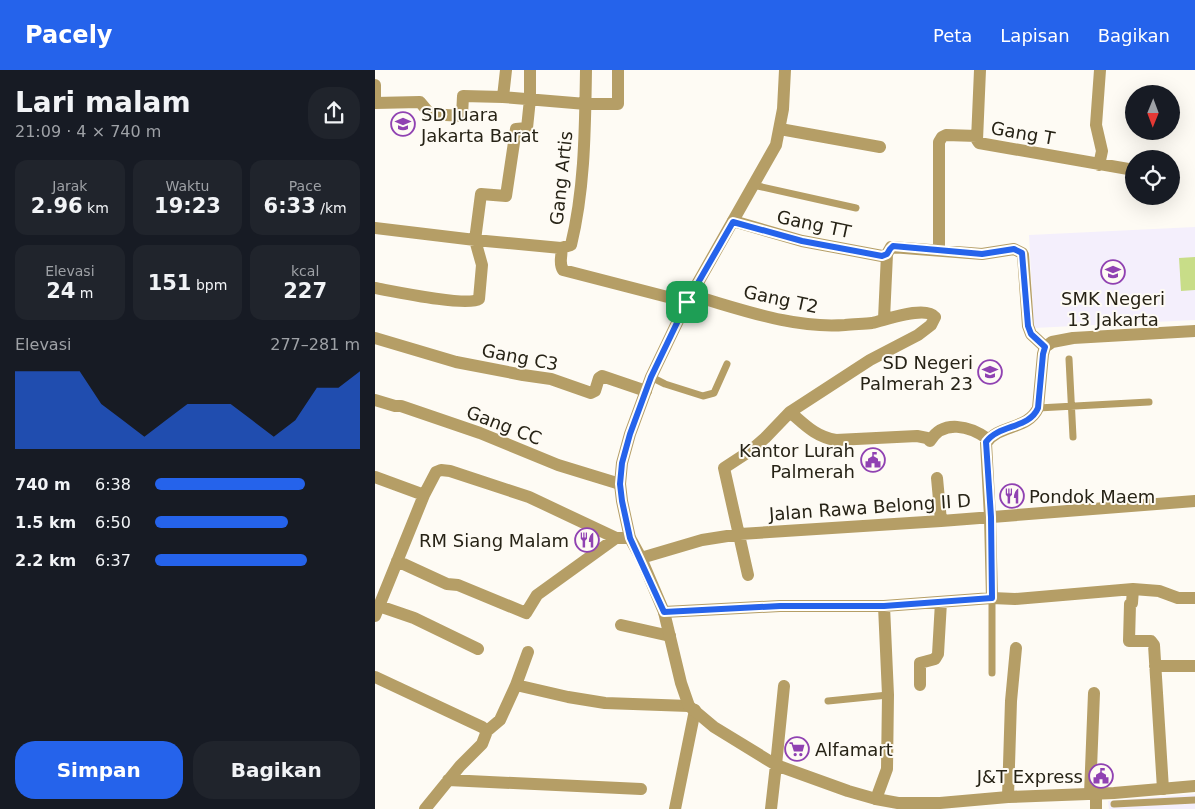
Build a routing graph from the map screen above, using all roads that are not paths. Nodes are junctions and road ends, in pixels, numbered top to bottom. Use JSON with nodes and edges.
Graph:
{"nodes":[{"id":1,"x":506,"y":70,"type":"edge"},
{"id":2,"x":530,"y":70,"type":"edge"},
{"id":3,"x":586,"y":70,"type":"edge"},
{"id":4,"x":618,"y":70,"type":"edge"},
{"id":5,"x":785,"y":70,"type":"edge"},
{"id":6,"x":980,"y":70,"type":"edge"},
{"id":7,"x":1100,"y":70,"type":"edge"},
{"id":8,"x":375,"y":85,"type":"edge"},
{"id":9,"x":503,"y":97,"type":"junction"},
{"id":10,"x":530,"y":99,"type":"junction"},
{"id":11,"x":375,"y":104,"type":"edge"},
{"id":12,"x":586,"y":104,"type":"junction"},
{"id":13,"x":780,"y":129,"type":"junction"},
{"id":14,"x":977,"y":136,"type":"junction"},
{"id":15,"x":879,"y":147,"type":"dead end"},
{"id":16,"x":1099,"y":165,"type":"junction"},
{"id":17,"x":1125,"y":169,"type":"edge"},
{"id":18,"x":753,"y":185,"type":"junction"},
{"id":19,"x":856,"y":208,"type":"dead end"},
{"id":20,"x":733,"y":222,"type":"junction"},
{"id":21,"x":375,"y":228,"type":"edge"},
{"id":22,"x":475,"y":240,"type":"junction"},
{"id":23,"x":561,"y":248,"type":"junction"},
{"id":24,"x":939,"y":251,"type":"junction"},
{"id":25,"x":887,"y":254,"type":"junction"},
{"id":26,"x":375,"y":288,"type":"edge"},
{"id":27,"x":689,"y":299,"type":"junction"},
{"id":28,"x":884,"y":319,"type":"junction"},
{"id":29,"x":1195,"y":331,"type":"edge"},
{"id":30,"x":375,"y":338,"type":"edge"},
{"id":31,"x":1045,"y":347,"type":"junction"},
{"id":32,"x":1069,"y":359,"type":"dead end"},
{"id":33,"x":727,"y":364,"type":"dead end"},
{"id":34,"x":651,"y":377,"type":"junction"},
{"id":35,"x":646,"y":391,"type":"junction"},
{"id":36,"x":375,"y":400,"type":"edge"},
{"id":37,"x":1149,"y":402,"type":"dead end"},
{"id":38,"x":1071,"y":406,"type":"junction"},
{"id":39,"x":1038,"y":408,"type":"junction"},
{"id":40,"x":790,"y":412,"type":"junction"},
{"id":41,"x":1073,"y":437,"type":"dead end"},
{"id":42,"x":988,"y":439,"type":"junction"},
{"id":43,"x":375,"y":477,"type":"edge"},
{"id":44,"x":937,"y":478,"type":"dead end"},
{"id":45,"x":620,"y":484,"type":"junction"},
{"id":46,"x":424,"y":495,"type":"junction"},
{"id":47,"x":1195,"y":501,"type":"edge"},
{"id":48,"x":991,"y":517,"type":"junction"},
{"id":49,"x":941,"y":521,"type":"junction"},
{"id":50,"x":740,"y":534,"type":"junction"},
{"id":51,"x":616,"y":538,"type":"junction"},
{"id":52,"x":630,"y":538,"type":"junction"},
{"id":53,"x":641,"y":558,"type":"junction"},
{"id":54,"x":397,"y":561,"type":"junction"},
{"id":55,"x":749,"y":575,"type":"dead end"},
{"id":56,"x":1133,"y":589,"type":"junction"},
{"id":57,"x":992,"y":598,"type":"junction"},
{"id":58,"x":1195,"y":598,"type":"edge"},
{"id":59,"x":941,"y":602,"type":"junction"},
{"id":60,"x":884,"y":606,"type":"junction"},
{"id":61,"x":377,"y":611,"type":"edge"},
{"id":62,"x":664,"y":612,"type":"junction"},
{"id":63,"x":621,"y":626,"type":"dead end"},
{"id":64,"x":670,"y":636,"type":"junction"},
{"id":65,"x":1015,"y":648,"type":"dead end"},
{"id":66,"x":478,"y":649,"type":"dead end"},
{"id":67,"x":528,"y":652,"type":"dead end"},
{"id":68,"x":1155,"y":666,"type":"junction"},
{"id":69,"x":1195,"y":666,"type":"edge"},
{"id":70,"x":992,"y":673,"type":"dead end"},
{"id":71,"x":375,"y":677,"type":"edge"},
{"id":72,"x":516,"y":685,"type":"junction"},
{"id":73,"x":920,"y":685,"type":"dead end"},
{"id":74,"x":784,"y":686,"type":"dead end"},
{"id":75,"x":1094,"y":693,"type":"dead end"},
{"id":76,"x":888,"y":695,"type":"junction"},
{"id":77,"x":828,"y":701,"type":"dead end"},
{"id":78,"x":692,"y":708,"type":"junction"},
{"id":79,"x":487,"y":732,"type":"junction"},
{"id":80,"x":776,"y":765,"type":"junction"},
{"id":81,"x":448,"y":780,"type":"junction"},
{"id":82,"x":1195,"y":786,"type":"edge"},
{"id":83,"x":641,"y":789,"type":"dead end"},
{"id":84,"x":1163,"y":789,"type":"junction"},
{"id":85,"x":1093,"y":794,"type":"junction"},
{"id":86,"x":1008,"y":797,"type":"junction"},
{"id":87,"x":877,"y":799,"type":"junction"},
{"id":88,"x":1195,"y":800,"type":"edge"},
{"id":89,"x":1114,"y":802,"type":"edge"},
{"id":90,"x":898,"y":806,"type":"edge"},
{"id":91,"x":425,"y":809,"type":"edge"},
{"id":92,"x":675,"y":809,"type":"edge"},
{"id":93,"x":771,"y":809,"type":"edge"},
{"id":94,"x":1096,"y":809,"type":"edge"}],
"edges":[{"from":1,"to":9,"type":"street"},
{"from":2,"to":10,"type":"street"},
{"from":3,"to":12,"type":"street"},
{"from":4,"to":12,"type":"street"},
{"from":5,"to":13,"type":"street"},
{"from":6,"to":14,"type":"street","name":"Gang T"},
{"from":7,"to":16,"type":"street"},
{"from":8,"to":11,"type":"street"},
{"from":9,"to":10,"type":"street"},
{"from":9,"to":11,"type":"street"},
{"from":10,"to":12,"type":"street"},
{"from":10,"to":22,"type":"street"},
{"from":12,"to":23,"type":"street","name":"Gang Artis"},
{"from":13,"to":15,"type":"street"},
{"from":13,"to":18,"type":"street"},
{"from":14,"to":16,"type":"street","name":"Gang T"},
{"from":14,"to":24,"type":"street"},
{"from":16,"to":17,"type":"street","name":"Gang T"},
{"from":18,"to":19,"type":"lane"},
{"from":18,"to":20,"type":"street"},
{"from":20,"to":25,"type":"street","name":"Gang TT"},
{"from":20,"to":27,"type":"street"},
{"from":21,"to":22,"type":"street"},
{"from":22,"to":23,"type":"street"},
{"from":22,"to":26,"type":"street"},
{"from":23,"to":27,"type":"street","name":"Gang T2"},
{"from":24,"to":25,"type":"street"},
{"from":24,"to":31,"type":"street"},
{"from":25,"to":28,"type":"street"},
{"from":27,"to":28,"type":"street","name":"Gang T2"},
{"from":27,"to":34,"type":"street"},
{"from":28,"to":40,"type":"street","name":"Gang T2"},
{"from":29,"to":31,"type":"street"},
{"from":30,"to":35,"type":"street","name":"Gang C3"},
{"from":31,"to":39,"type":"street"},
{"from":32,"to":38,"type":"lane"},
{"from":33,"to":34,"type":"lane"},
{"from":34,"to":35,"type":"street"},
{"from":35,"to":45,"type":"street"},
{"from":36,"to":45,"type":"street","name":"Gang CC"},
{"from":37,"to":38,"type":"lane"},
{"from":38,"to":39,"type":"lane"},
{"from":38,"to":41,"type":"lane"},
{"from":39,"to":42,"type":"street"},
{"from":40,"to":42,"type":"street"},
{"from":40,"to":50,"type":"street"},
{"from":42,"to":48,"type":"street"},
{"from":43,"to":46,"type":"street"},
{"from":44,"to":49,"type":"street"},
{"from":45,"to":52,"type":"street"},
{"from":46,"to":51,"type":"street"},
{"from":46,"to":54,"type":"street"},
{"from":47,"to":48,"type":"street","name":"Jalan Rawa Belong II D"},
{"from":48,"to":49,"type":"street","name":"Jalan Rawa Belong II D"},
{"from":48,"to":57,"type":"street"},
{"from":49,"to":50,"type":"street","name":"Jalan Rawa Belong II D"},
{"from":50,"to":53,"type":"street","name":"Jalan Rawa Belong II D"},
{"from":50,"to":55,"type":"street"},
{"from":51,"to":52,"type":"street"},
{"from":51,"to":54,"type":"street"},
{"from":52,"to":53,"type":"street"},
{"from":53,"to":62,"type":"street"},
{"from":54,"to":61,"type":"street"},
{"from":56,"to":57,"type":"street"},
{"from":56,"to":58,"type":"street"},
{"from":56,"to":68,"type":"street"},
{"from":57,"to":59,"type":"street"},
{"from":57,"to":70,"type":"lane"},
{"from":59,"to":60,"type":"street"},
{"from":59,"to":73,"type":"street"},
{"from":60,"to":62,"type":"street"},
{"from":60,"to":76,"type":"street"},
{"from":61,"to":66,"type":"street"},
{"from":62,"to":64,"type":"street"},
{"from":63,"to":64,"type":"street"},
{"from":64,"to":78,"type":"street"},
{"from":65,"to":86,"type":"street"},
{"from":67,"to":72,"type":"street"},
{"from":68,"to":69,"type":"street"},
{"from":68,"to":84,"type":"street"},
{"from":71,"to":79,"type":"street"},
{"from":72,"to":78,"type":"street"},
{"from":72,"to":79,"type":"street"},
{"from":74,"to":80,"type":"street"},
{"from":75,"to":85,"type":"street"},
{"from":76,"to":77,"type":"lane"},
{"from":76,"to":87,"type":"street"},
{"from":78,"to":80,"type":"street"},
{"from":78,"to":92,"type":"street"},
{"from":79,"to":81,"type":"street"},
{"from":80,"to":87,"type":"street"},
{"from":80,"to":93,"type":"street"},
{"from":81,"to":83,"type":"street"},
{"from":81,"to":91,"type":"street"},
{"from":82,"to":84,"type":"street"},
{"from":84,"to":89,"type":"street"},
{"from":85,"to":86,"type":"street"},
{"from":85,"to":89,"type":"street"},
{"from":85,"to":94,"type":"street"},
{"from":86,"to":90,"type":"street"},
{"from":87,"to":90,"type":"street"},
{"from":88,"to":89,"type":"lane"}]}
